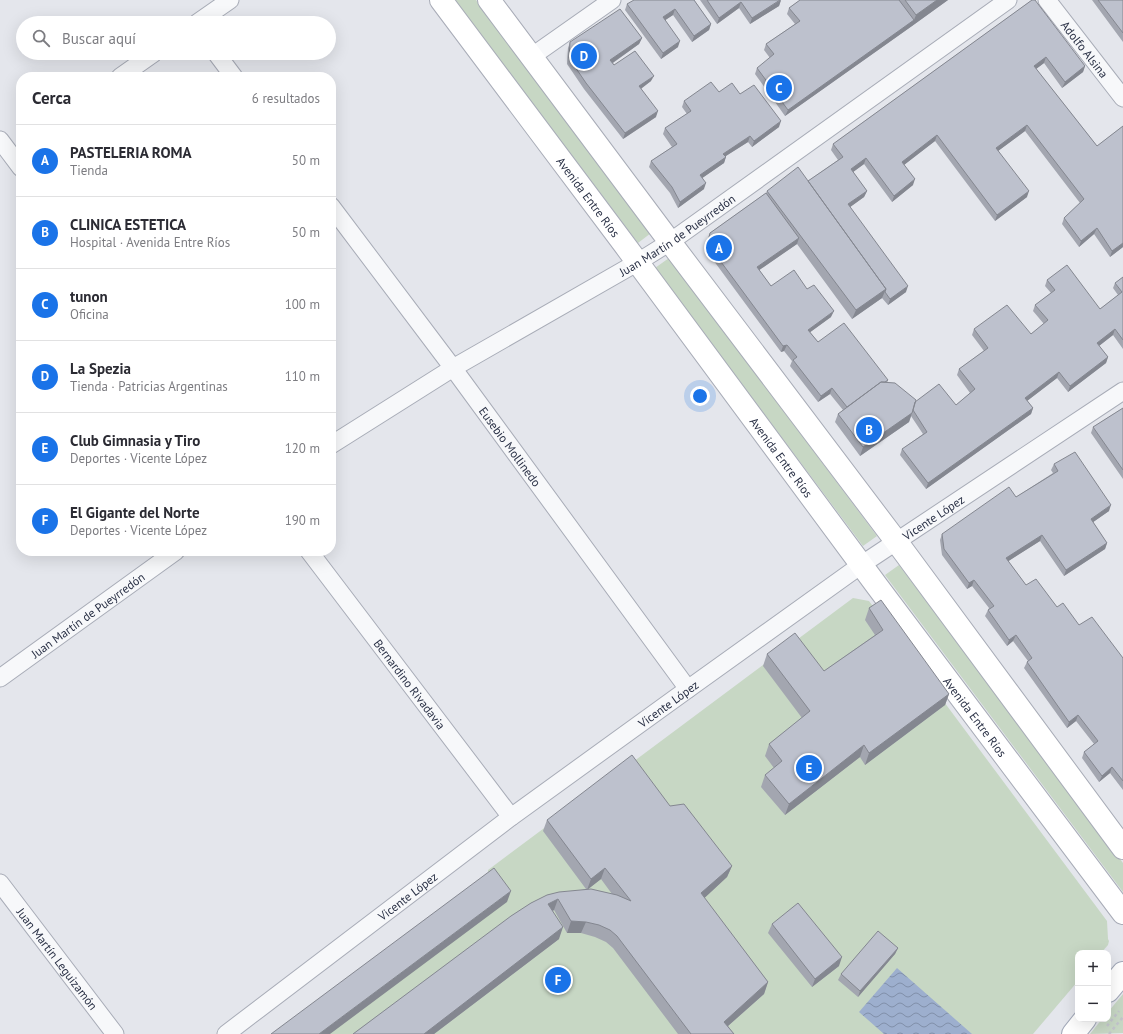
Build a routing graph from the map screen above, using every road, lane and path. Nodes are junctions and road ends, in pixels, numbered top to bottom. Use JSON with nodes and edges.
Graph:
{"nodes":[{"id":1,"x":440,"y":0,"type":"edge"},
{"id":2,"x":489,"y":0,"type":"edge"},
{"id":3,"x":612,"y":0,"type":"edge"},
{"id":4,"x":1008,"y":0,"type":"edge"},
{"id":5,"x":1047,"y":0,"type":"edge"},
{"id":6,"x":219,"y":3,"type":"edge"},
{"id":7,"x":205,"y":16,"type":"edge"},
{"id":8,"x":531,"y":57,"type":"junction"},
{"id":9,"x":144,"y":60,"type":"edge"},
{"id":10,"x":221,"y":60,"type":"edge"},
{"id":11,"x":127,"y":72,"type":"edge"},
{"id":12,"x":230,"y":72,"type":"edge"},
{"id":13,"x":1123,"y":98,"type":"edge"},
{"id":14,"x":0,"y":140,"type":"edge"},
{"id":15,"x":10,"y":154,"type":"edge"},
{"id":16,"x":336,"y":213,"type":"edge"},
{"id":17,"x":670,"y":242,"type":"junction"},
{"id":18,"x":638,"y":262,"type":"junction"},
{"id":19,"x":453,"y":368,"type":"junction"},
{"id":20,"x":1123,"y":390,"type":"edge"},
{"id":21,"x":336,"y":442,"type":"edge"},
{"id":22,"x":896,"y":541,"type":"junction"},
{"id":23,"x":169,"y":556,"type":"edge"},
{"id":24,"x":313,"y":556,"type":"edge"},
{"id":25,"x":862,"y":565,"type":"junction"},
{"id":26,"x":0,"y":678,"type":"edge"},
{"id":27,"x":688,"y":689,"type":"junction"},
{"id":28,"x":511,"y":817,"type":"junction"},
{"id":29,"x":1123,"y":848,"type":"edge"},
{"id":30,"x":0,"y":883,"type":"edge"},
{"id":31,"x":1123,"y":913,"type":"edge"},
{"id":32,"x":1123,"y":973,"type":"edge"},
{"id":33,"x":1111,"y":987,"type":"edge"},
{"id":34,"x":1123,"y":1006,"type":"edge"},
{"id":35,"x":1123,"y":1017,"type":"edge"},
{"id":36,"x":1083,"y":1022,"type":"edge"},
{"id":37,"x":1105,"y":1028,"type":"dead end"},
{"id":38,"x":115,"y":1034,"type":"edge"},
{"id":39,"x":226,"y":1034,"type":"edge"},
{"id":40,"x":1073,"y":1034,"type":"edge"},
{"id":41,"x":1109,"y":1034,"type":"edge"}],
"edges":[{"from":1,"to":18,"type":"main road","name":"Avenida Entre Ríos"},
{"from":2,"to":8,"type":"main road"},
{"from":3,"to":8,"type":"street"},
{"from":4,"to":17,"type":"street","name":"Juan Martín de Pueyrredón"},
{"from":5,"to":13,"type":"street","name":"Adolfo Alsina"},
{"from":6,"to":7,"type":"street"},
{"from":8,"to":17,"type":"main road"},
{"from":9,"to":11,"type":"street"},
{"from":10,"to":12,"type":"street"},
{"from":14,"to":15,"type":"street"},
{"from":16,"to":19,"type":"street","name":"Eusebio Mollinedo"},
{"from":17,"to":18,"type":"street","name":"Juan Martín de Pueyrredón"},
{"from":17,"to":22,"type":"main road"},
{"from":18,"to":19,"type":"street","name":"Juan Martín de Pueyrredón"},
{"from":18,"to":25,"type":"main road","name":"Avenida Entre Ríos"},
{"from":19,"to":21,"type":"street","name":"Juan Martín de Pueyrredón"},
{"from":19,"to":27,"type":"street","name":"Eusebio Mollinedo"},
{"from":20,"to":22,"type":"street","name":"Vicente López"},
{"from":22,"to":25,"type":"street","name":"Vicente López"},
{"from":22,"to":29,"type":"main road"},
{"from":23,"to":26,"type":"street","name":"Juan Martín de Pueyrredón"},
{"from":24,"to":28,"type":"street","name":"Bernardino Rivadavia"},
{"from":25,"to":27,"type":"street","name":"Vicente López"},
{"from":25,"to":31,"type":"main road","name":"Avenida Entre Ríos"},
{"from":27,"to":28,"type":"street","name":"Vicente López"},
{"from":28,"to":39,"type":"street","name":"Vicente López"},
{"from":30,"to":38,"type":"street","name":"Juan Martín Leguizamón"},
{"from":32,"to":33,"type":"main road"},
{"from":34,"to":37,"type":"path"},
{"from":35,"to":41,"type":"path"},
{"from":36,"to":40,"type":"main road"}]}
